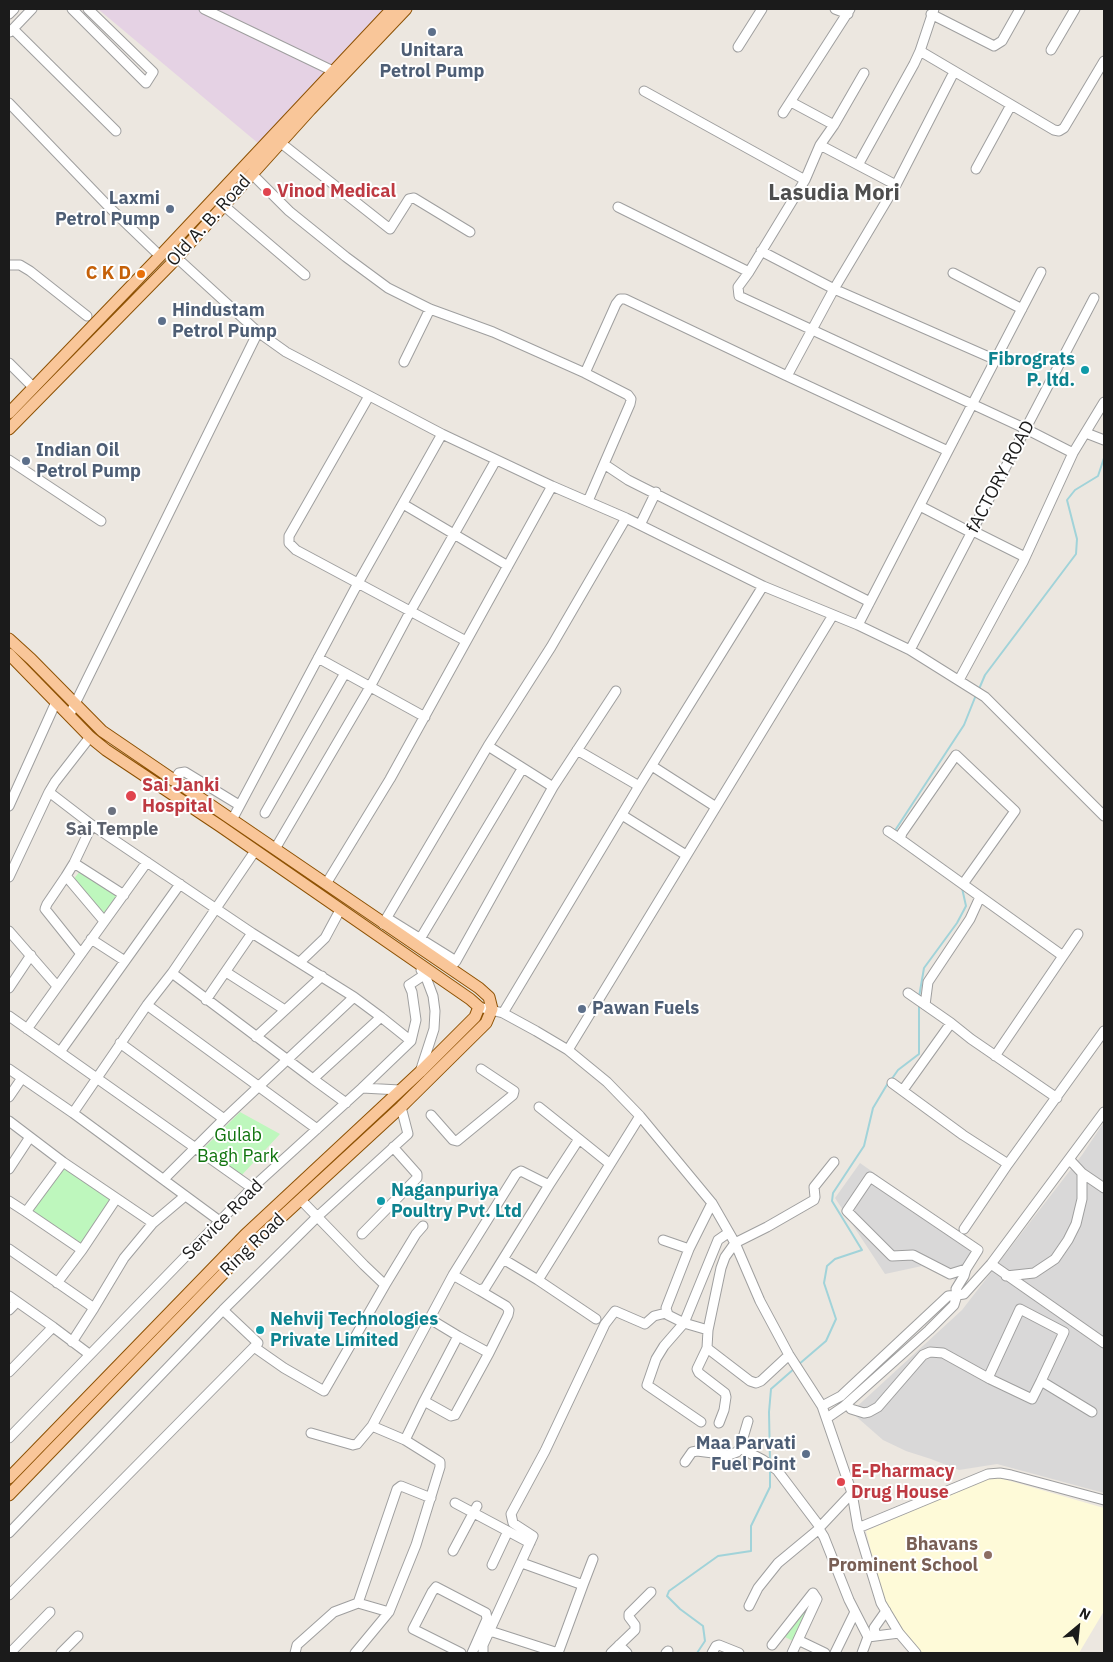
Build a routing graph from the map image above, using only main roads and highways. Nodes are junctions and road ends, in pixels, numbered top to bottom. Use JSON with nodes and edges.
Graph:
{"nodes":[{"id":1,"x":392,"y":9,"type":"edge"},
{"id":2,"x":406,"y":9,"type":"edge"},
{"id":3,"x":9,"y":413,"type":"edge"},
{"id":4,"x":9,"y":429,"type":"edge"},
{"id":5,"x":9,"y":639,"type":"edge"},
{"id":6,"x":9,"y":654,"type":"edge"},
{"id":7,"x":9,"y":1478,"type":"edge"},
{"id":8,"x":9,"y":1495,"type":"edge"}],
"edges":[{"from":1,"to":3,"type":"main road","name":"Old A. B. Road"},
{"from":2,"to":4,"type":"main road","name":"Old A. B. Road"},
{"from":5,"to":8,"type":"main road","name":"Ring Road"},
{"from":6,"to":7,"type":"main road","name":"Ring Road"}]}
